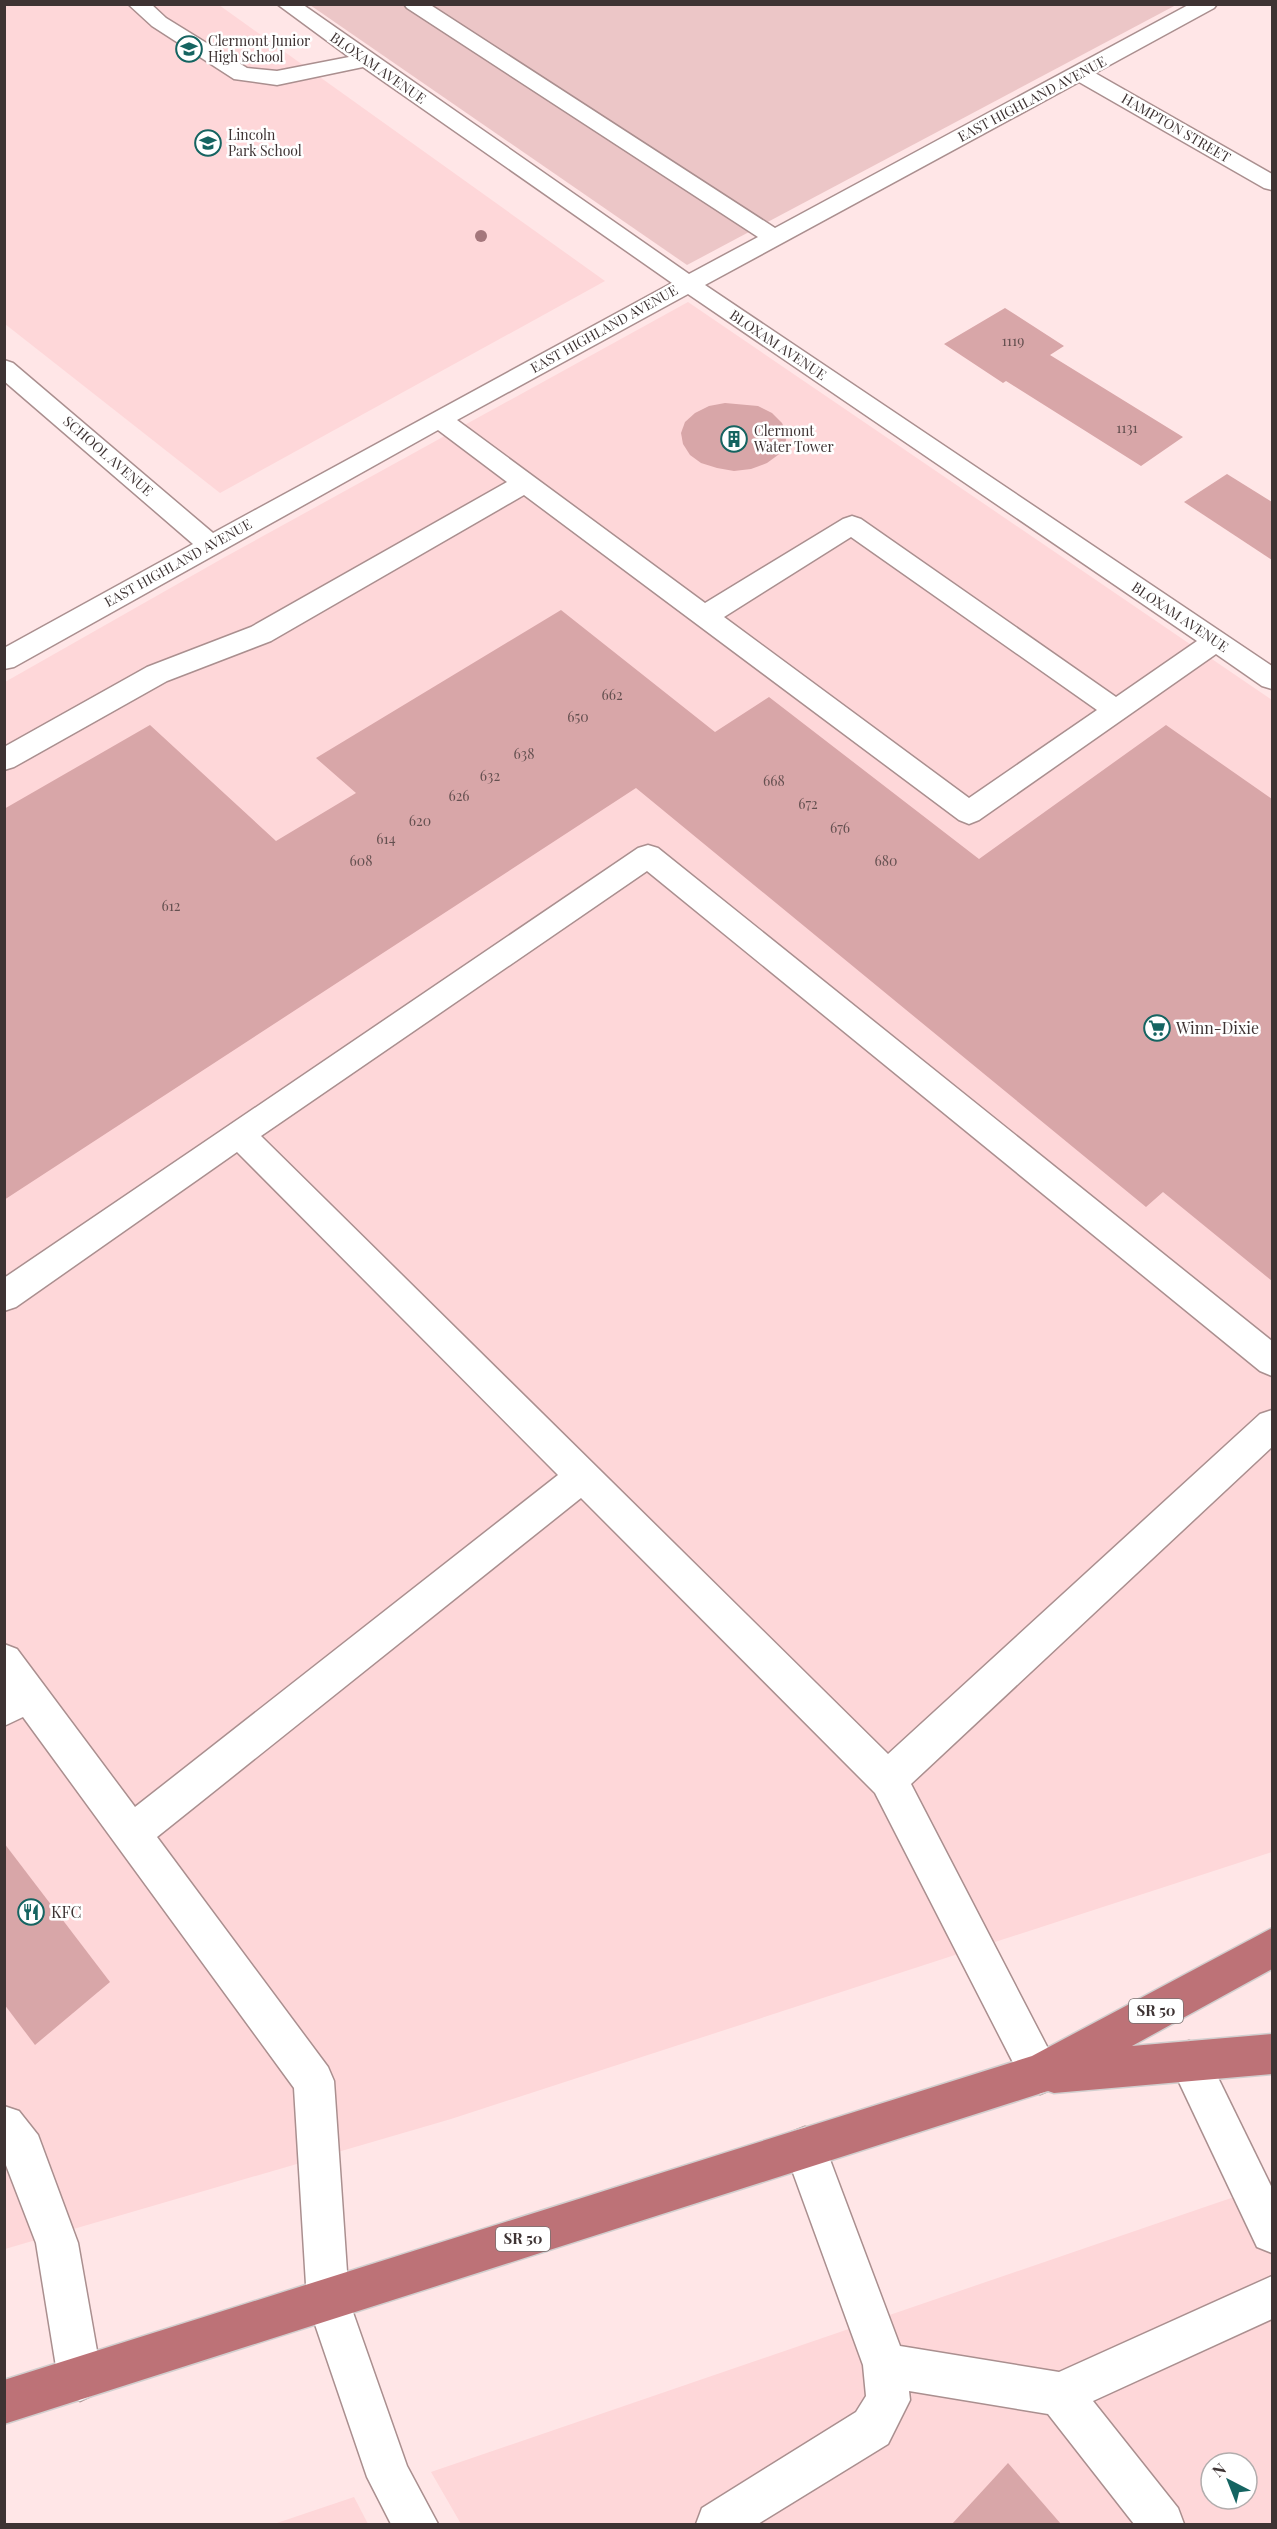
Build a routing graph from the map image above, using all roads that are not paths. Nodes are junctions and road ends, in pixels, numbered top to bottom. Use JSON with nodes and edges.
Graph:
{"nodes":[{"id":1,"x":138,"y":4,"type":"edge"},
{"id":2,"x":286,"y":4,"type":"edge"},
{"id":3,"x":414,"y":4,"type":"edge"},
{"id":4,"x":1207,"y":4,"type":"edge"},
{"id":5,"x":366,"y":60,"type":"junction"},
{"id":6,"x":1079,"y":73,"type":"junction"},
{"id":7,"x":1272,"y":183,"type":"edge"},
{"id":8,"x":774,"y":237,"type":"junction"},
{"id":9,"x":688,"y":284,"type":"junction"},
{"id":10,"x":4,"y":369,"type":"edge"},
{"id":11,"x":440,"y":419,"type":"junction"},
{"id":12,"x":526,"y":482,"type":"junction"},
{"id":13,"x":210,"y":545,"type":"junction"},
{"id":14,"x":705,"y":616,"type":"junction"},
{"id":15,"x":1216,"y":641,"type":"junction"},
{"id":16,"x":4,"y":660,"type":"edge"},
{"id":17,"x":1272,"y":679,"type":"edge"},
{"id":18,"x":1116,"y":710,"type":"junction"},
{"id":19,"x":4,"y":760,"type":"edge"},
{"id":20,"x":239,"y":1134,"type":"junction"},
{"id":21,"x":4,"y":1297,"type":"edge"},
{"id":22,"x":1272,"y":1361,"type":"edge"},
{"id":23,"x":1272,"y":1425,"type":"edge"},
{"id":24,"x":583,"y":1476,"type":"junction"},
{"id":25,"x":4,"y":1661,"type":"edge"},
{"id":26,"x":16,"y":1700,"type":"edge"},
{"id":27,"x":888,"y":1780,"type":"junction"},
{"id":28,"x":131,"y":1834,"type":"junction"},
{"id":29,"x":1272,"y":1948,"type":"edge"},
{"id":30,"x":1272,"y":2054,"type":"edge"},
{"id":31,"x":1189,"y":2061,"type":"junction"},
{"id":32,"x":1040,"y":2074,"type":"junction"},
{"id":33,"x":4,"y":2126,"type":"edge"},
{"id":34,"x":805,"y":2148,"type":"junction"},
{"id":35,"x":1272,"y":2232,"type":"edge"},
{"id":36,"x":1272,"y":2297,"type":"edge"},
{"id":37,"x":328,"y":2301,"type":"junction"},
{"id":38,"x":885,"y":2365,"type":"junction"},
{"id":39,"x":80,"y":2379,"type":"junction"},
{"id":40,"x":1060,"y":2394,"type":"junction"},
{"id":41,"x":4,"y":2402,"type":"edge"},
{"id":42,"x":415,"y":2524,"type":"edge"},
{"id":43,"x":718,"y":2524,"type":"edge"},
{"id":44,"x":1162,"y":2524,"type":"edge"}],
"edges":[{"from":1,"to":5,"type":"street"},
{"from":2,"to":5,"type":"street","name":"BLOXAM AVENUE"},
{"from":3,"to":8,"type":"street"},
{"from":4,"to":6,"type":"street","name":"EAST HIGHLAND AVENUE"},
{"from":5,"to":9,"type":"street","name":"BLOXAM AVENUE"},
{"from":6,"to":7,"type":"street","name":"HAMPTON STREET"},
{"from":6,"to":8,"type":"street","name":"EAST HIGHLAND AVENUE"},
{"from":8,"to":9,"type":"street","name":"EAST HIGHLAND AVENUE"},
{"from":9,"to":11,"type":"street","name":"EAST HIGHLAND AVENUE"},
{"from":9,"to":15,"type":"street","name":"BLOXAM AVENUE"},
{"from":10,"to":13,"type":"street","name":"SCHOOL AVENUE"},
{"from":11,"to":12,"type":"street"},
{"from":11,"to":13,"type":"street","name":"EAST HIGHLAND AVENUE"},
{"from":12,"to":14,"type":"street"},
{"from":12,"to":19,"type":"street"},
{"from":13,"to":16,"type":"street","name":"EAST HIGHLAND AVENUE"},
{"from":14,"to":18,"type":"street"},
{"from":14,"to":18,"type":"street"},
{"from":15,"to":17,"type":"street","name":"BLOXAM AVENUE"},
{"from":15,"to":18,"type":"street"},
{"from":20,"to":21,"type":"street"},
{"from":20,"to":22,"type":"street"},
{"from":20,"to":24,"type":"street"},
{"from":23,"to":27,"type":"street"},
{"from":24,"to":27,"type":"street"},
{"from":24,"to":28,"type":"street"},
{"from":25,"to":26,"type":"street"},
{"from":26,"to":28,"type":"street"},
{"from":27,"to":32,"type":"street"},
{"from":28,"to":37,"type":"street"},
{"from":29,"to":32,"type":"highway","number":"SR 50"},
{"from":30,"to":31,"type":"highway","number":"SR 50"},
{"from":31,"to":32,"type":"highway","number":"SR 50"},
{"from":31,"to":35,"type":"street"},
{"from":32,"to":34,"type":"highway","number":"SR 50"},
{"from":33,"to":39,"type":"street"},
{"from":34,"to":37,"type":"highway","number":"SR 50"},
{"from":34,"to":38,"type":"street"},
{"from":36,"to":40,"type":"street"},
{"from":37,"to":39,"type":"highway","number":"SR 50"},
{"from":37,"to":42,"type":"street"},
{"from":38,"to":40,"type":"street"},
{"from":38,"to":43,"type":"street"},
{"from":39,"to":41,"type":"highway","number":"SR 50"},
{"from":40,"to":44,"type":"street"}]}
